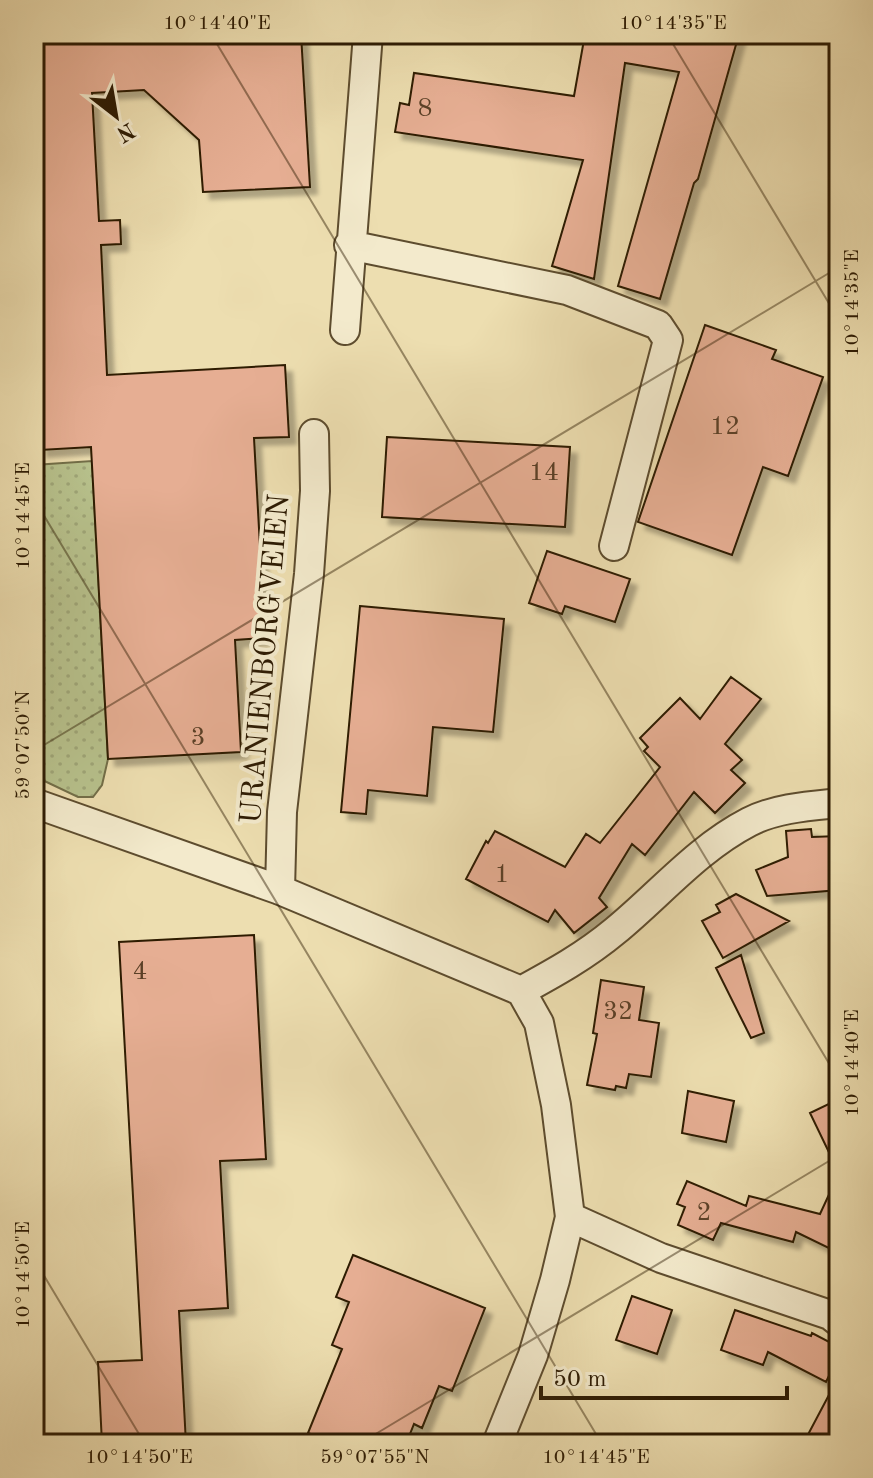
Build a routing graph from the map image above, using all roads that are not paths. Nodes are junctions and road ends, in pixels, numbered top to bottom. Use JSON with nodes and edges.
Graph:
{"nodes":[{"id":1,"x":368,"y":34,"type":"edge"},
{"id":2,"x":349,"y":245,"type":"junction"},
{"id":3,"x":345,"y":330,"type":"dead end"},
{"id":4,"x":314,"y":434,"type":"dead end"},
{"id":5,"x":614,"y":546,"type":"dead end"},
{"id":6,"x":34,"y":803,"type":"edge"},
{"id":7,"x":839,"y":803,"type":"edge"},
{"id":8,"x":280,"y":890,"type":"junction"},
{"id":9,"x":521,"y":991,"type":"junction"},
{"id":10,"x":570,"y":1217,"type":"junction"},
{"id":11,"x":839,"y":1322,"type":"edge"},
{"id":12,"x":497,"y":1444,"type":"edge"}],
"edges":[{"from":1,"to":2,"type":"street"},
{"from":2,"to":3,"type":"street"},
{"from":2,"to":5,"type":"street"},
{"from":4,"to":8,"type":"street","name":"URANIENBORGVEIEN"},
{"from":6,"to":8,"type":"street"},
{"from":7,"to":9,"type":"street"},
{"from":8,"to":9,"type":"street"},
{"from":9,"to":10,"type":"street"},
{"from":10,"to":11,"type":"street"},
{"from":10,"to":12,"type":"street"}]}
